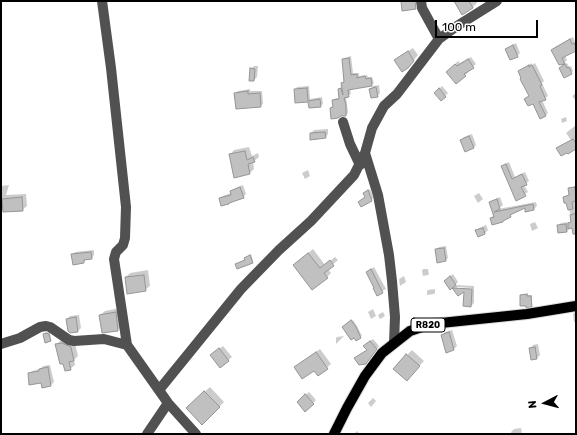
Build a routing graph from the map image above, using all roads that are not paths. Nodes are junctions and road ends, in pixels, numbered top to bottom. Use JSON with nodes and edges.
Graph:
{"nodes":[{"id":1,"x":102,"y":1,"type":"edge"},
{"id":2,"x":421,"y":1,"type":"edge"},
{"id":3,"x":497,"y":1,"type":"edge"},
{"id":4,"x":439,"y":39,"type":"junction"},
{"id":5,"x":343,"y":122,"type":"dead end"},
{"id":6,"x":365,"y":153,"type":"junction"},
{"id":7,"x":360,"y":165,"type":"junction"},
{"id":8,"x":576,"y":306,"type":"edge"},
{"id":9,"x":394,"y":343,"type":"junction"},
{"id":10,"x":1,"y":344,"type":"edge"},
{"id":11,"x":127,"y":345,"type":"junction"},
{"id":12,"x":159,"y":390,"type":"junction"},
{"id":13,"x":168,"y":404,"type":"junction"},
{"id":14,"x":147,"y":434,"type":"edge"},
{"id":15,"x":196,"y":434,"type":"edge"},
{"id":16,"x":334,"y":434,"type":"edge"}],
"edges":[{"from":1,"to":11,"type":"street"},
{"from":2,"to":4,"type":"street"},
{"from":3,"to":4,"type":"street"},
{"from":4,"to":6,"type":"street"},
{"from":5,"to":7,"type":"street"},
{"from":6,"to":7,"type":"street"},
{"from":6,"to":9,"type":"street"},
{"from":7,"to":12,"type":"street"},
{"from":8,"to":9,"type":"main road","number":"R820"},
{"from":9,"to":16,"type":"main road","number":"R820"},
{"from":10,"to":11,"type":"street"},
{"from":11,"to":12,"type":"street"},
{"from":12,"to":13,"type":"street"},
{"from":13,"to":14,"type":"street"},
{"from":13,"to":15,"type":"street"}]}
